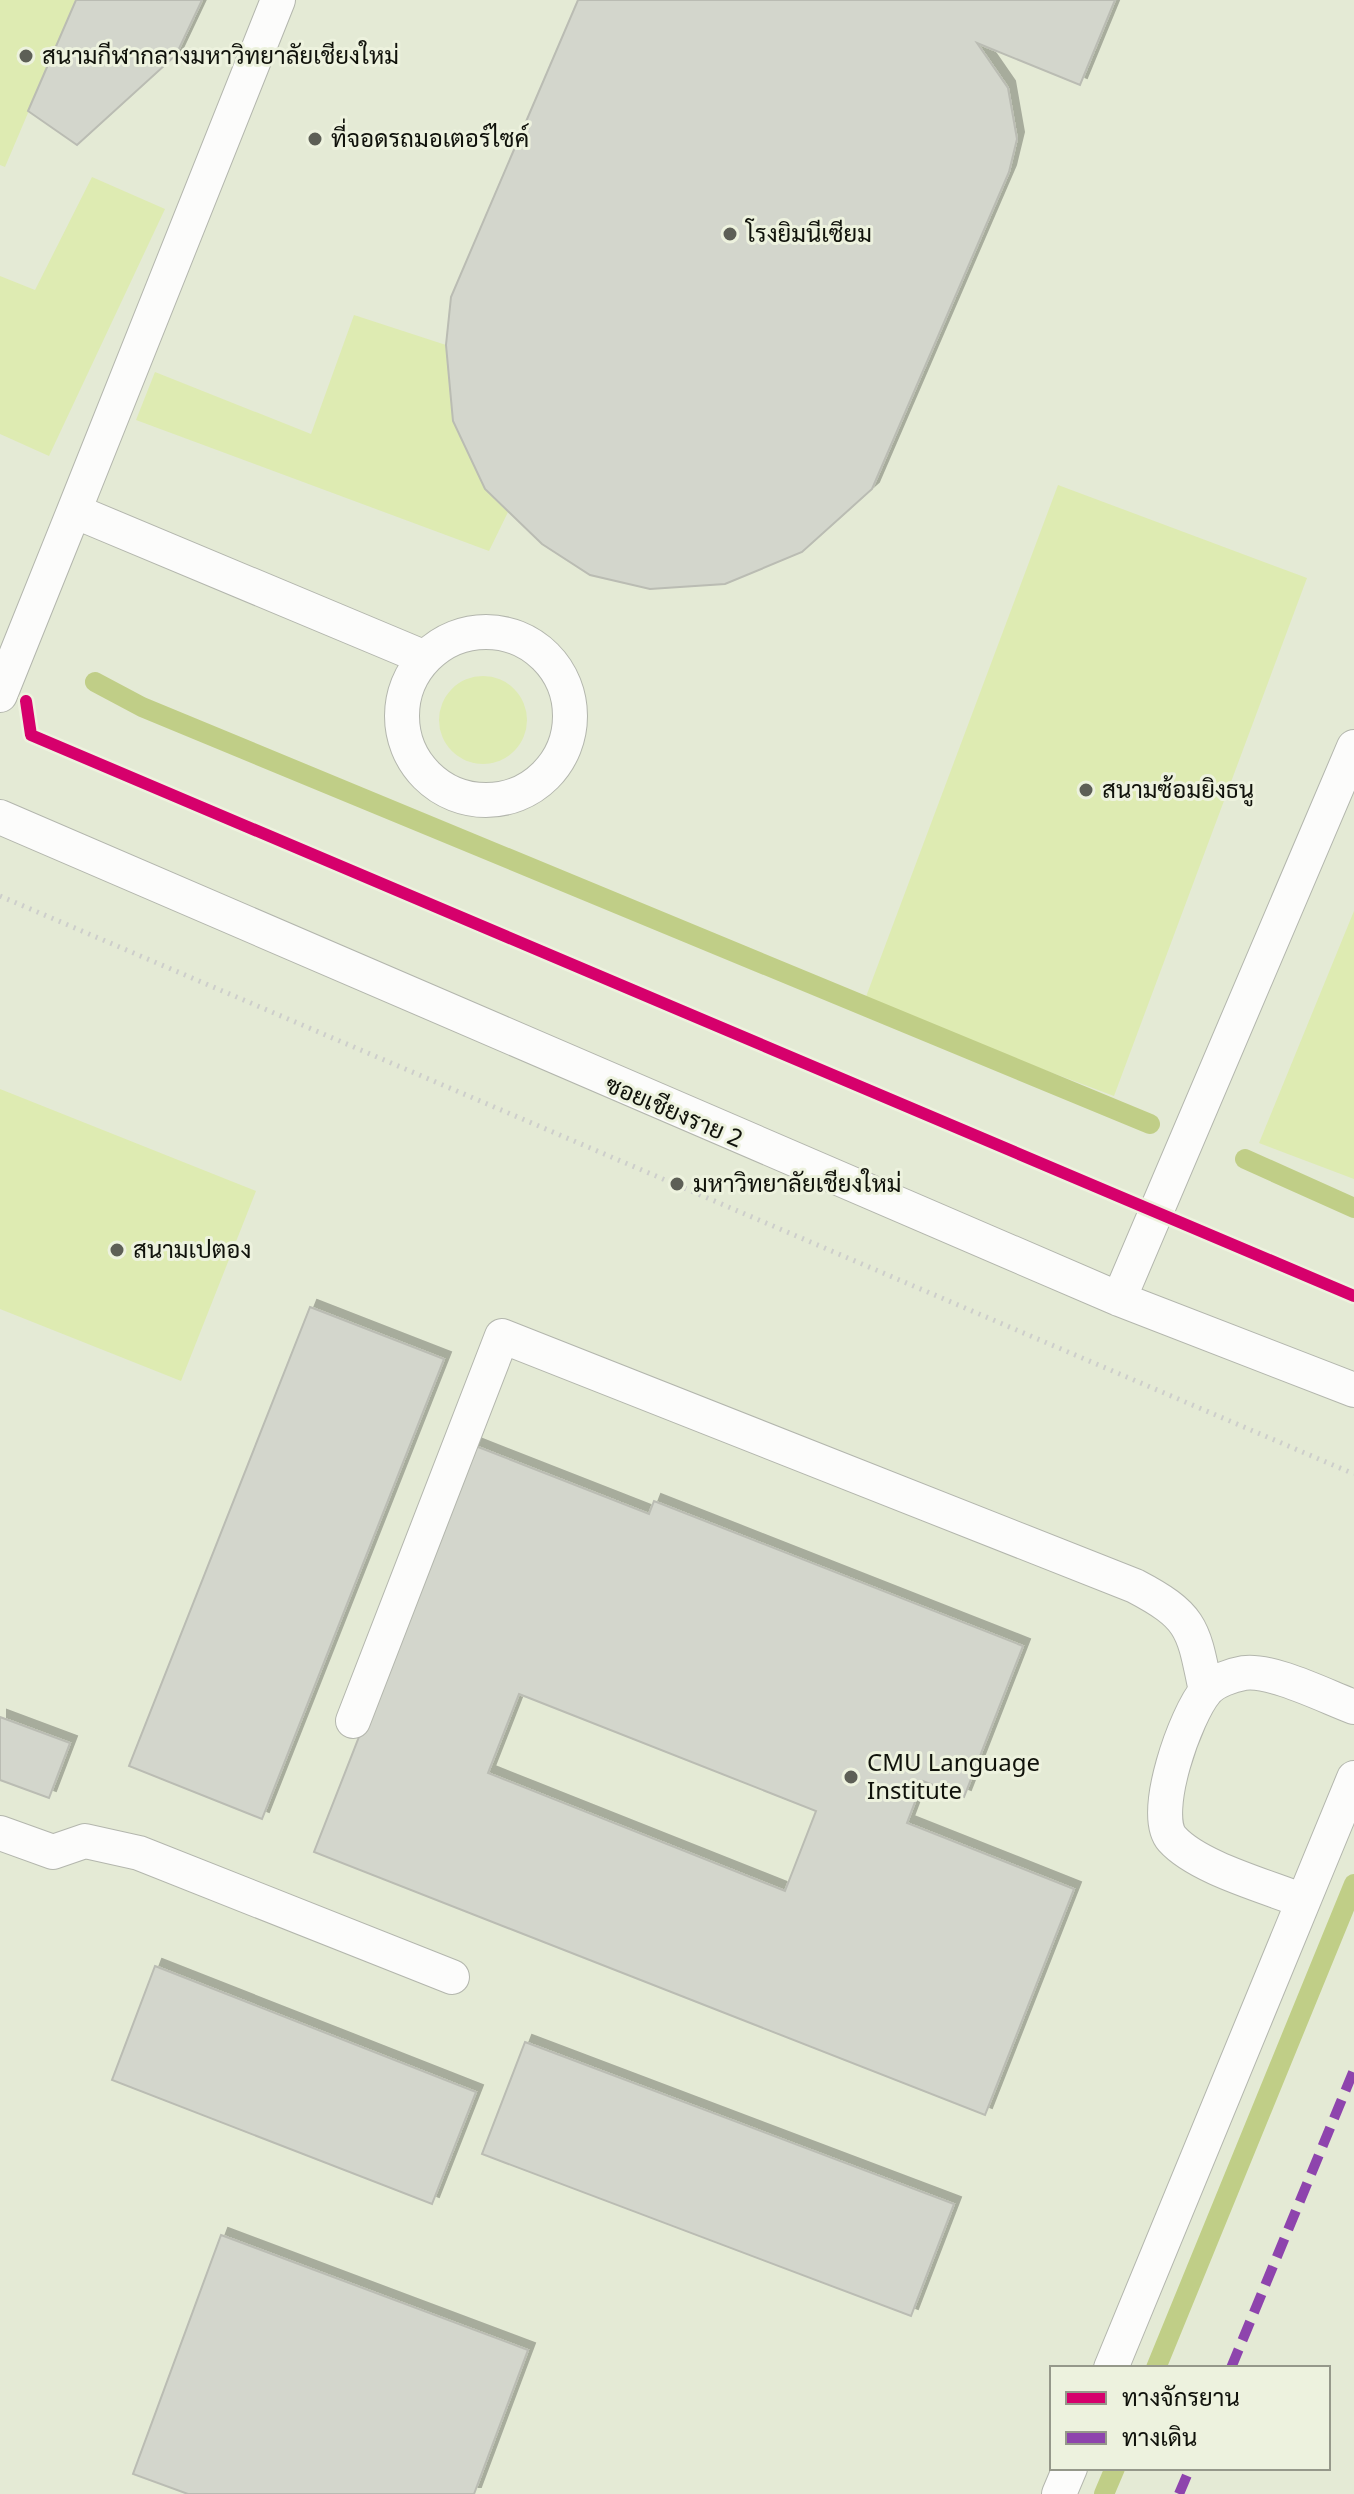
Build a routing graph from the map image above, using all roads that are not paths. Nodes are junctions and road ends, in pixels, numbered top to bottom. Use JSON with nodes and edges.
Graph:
{"nodes":[{"id":1,"x":278,"y":0,"type":"edge"},
{"id":2,"x":74,"y":511,"type":"junction"},
{"id":3,"x":423,"y":657,"type":"junction"},
{"id":4,"x":0,"y":695,"type":"edge"},
{"id":5,"x":1354,"y":747,"type":"edge"},
{"id":6,"x":0,"y":819,"type":"edge"},
{"id":7,"x":1119,"y":1299,"type":"junction"},
{"id":8,"x":1354,"y":1390,"type":"edge"},
{"id":9,"x":1206,"y":1691,"type":"junction"},
{"id":10,"x":1354,"y":1707,"type":"edge"},
{"id":11,"x":353,"y":1721,"type":"dead end"},
{"id":12,"x":1354,"y":1780,"type":"edge"},
{"id":13,"x":0,"y":1833,"type":"edge"},
{"id":14,"x":1303,"y":1901,"type":"junction"},
{"id":15,"x":452,"y":1977,"type":"dead end"},
{"id":16,"x":1114,"y":2366,"type":"edge"},
{"id":17,"x":1114,"y":2366,"type":"edge"},
{"id":18,"x":1071,"y":2470,"type":"edge"},
{"id":19,"x":1062,"y":2494,"type":"edge"}],
"edges":[{"from":1,"to":2,"type":"lane"},
{"from":2,"to":3,"type":"lane"},
{"from":2,"to":4,"type":"lane"},
{"from":3,"to":3,"type":"lane"},
{"from":5,"to":7,"type":"lane"},
{"from":6,"to":7,"type":"lane"},
{"from":7,"to":8,"type":"lane"},
{"from":9,"to":10,"type":"lane"},
{"from":9,"to":11,"type":"lane"},
{"from":9,"to":14,"type":"lane"},
{"from":12,"to":14,"type":"lane"},
{"from":12,"to":17,"type":"lane"},
{"from":13,"to":15,"type":"lane"},
{"from":14,"to":16,"type":"lane"},
{"from":18,"to":19,"type":"lane"}]}
